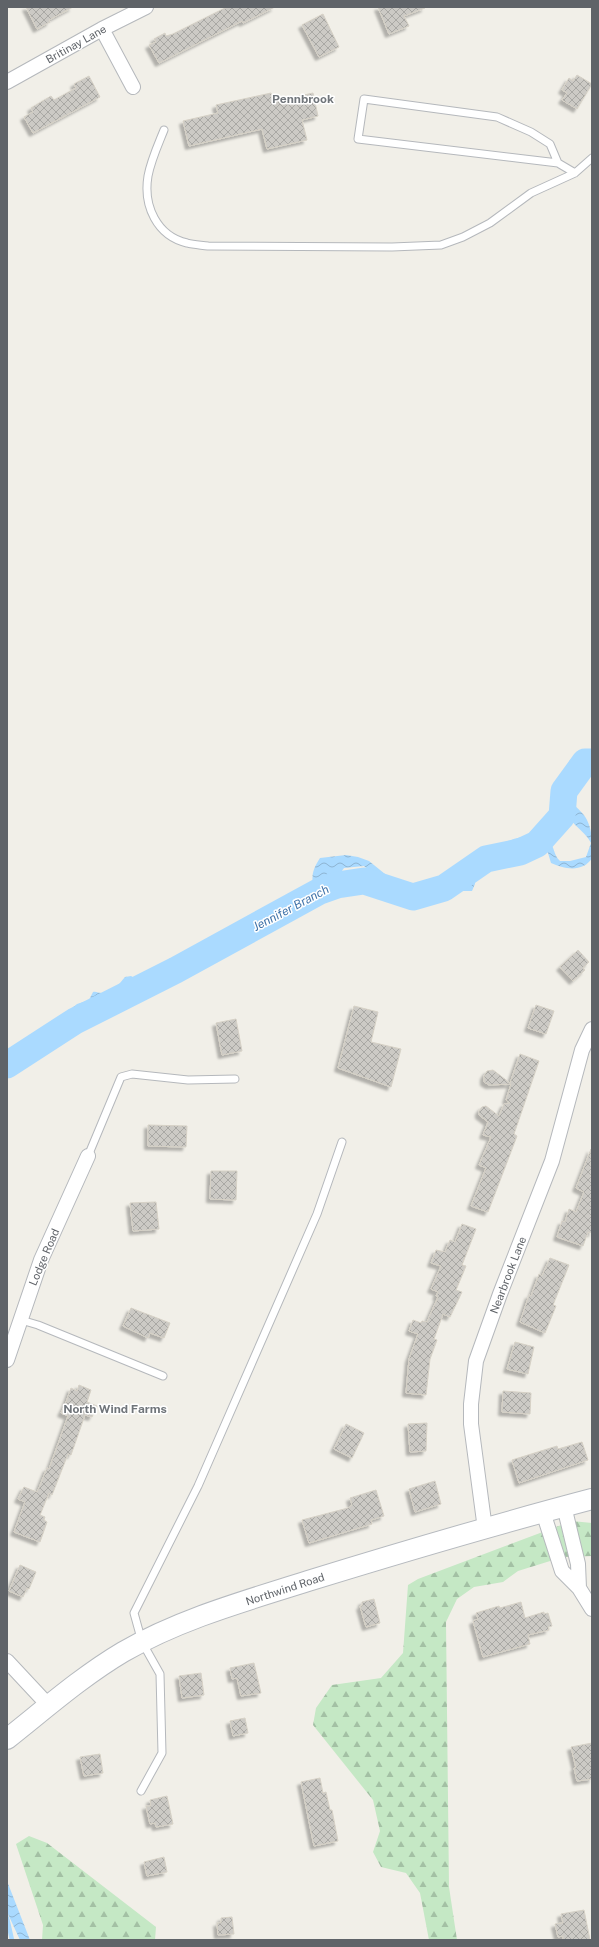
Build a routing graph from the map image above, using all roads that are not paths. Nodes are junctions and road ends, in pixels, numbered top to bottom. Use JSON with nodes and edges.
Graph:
{"nodes":[{"id":1,"x":146,"y":7,"type":"edge"},
{"id":2,"x":129,"y":11,"type":"edge"},
{"id":3,"x":102,"y":29,"type":"junction"},
{"id":4,"x":7,"y":82,"type":"edge"},
{"id":5,"x":133,"y":88,"type":"dead end"},
{"id":6,"x":164,"y":130,"type":"dead end"},
{"id":7,"x":592,"y":158,"type":"edge"},
{"id":8,"x":558,"y":163,"type":"junction"},
{"id":9,"x":576,"y":173,"type":"junction"},
{"id":10,"x":592,"y":1029,"type":"edge"},
{"id":11,"x":235,"y":1079,"type":"dead end"},
{"id":12,"x":342,"y":1142,"type":"dead end"},
{"id":13,"x":88,"y":1156,"type":"joint"},
{"id":14,"x":21,"y":1320,"type":"junction"},
{"id":15,"x":7,"y":1360,"type":"edge"},
{"id":16,"x":163,"y":1376,"type":"dead end"},
{"id":17,"x":592,"y":1499,"type":"edge"},
{"id":18,"x":564,"y":1506,"type":"junction"},
{"id":19,"x":543,"y":1512,"type":"junction"},
{"id":20,"x":485,"y":1528,"type":"junction"},
{"id":21,"x":579,"y":1588,"type":"junction"},
{"id":22,"x":592,"y":1609,"type":"edge"},
{"id":23,"x":142,"y":1642,"type":"junction"},
{"id":24,"x":7,"y":1661,"type":"edge"},
{"id":25,"x":49,"y":1706,"type":"junction"},
{"id":26,"x":7,"y":1739,"type":"edge"},
{"id":27,"x":141,"y":1790,"type":"dead end"}],
"edges":[{"from":1,"to":2,"type":"street","name":"Britinay Lane"},
{"from":2,"to":3,"type":"street","name":"Britinay Lane"},
{"from":3,"to":4,"type":"street","name":"Britinay Lane"},
{"from":3,"to":5,"type":"street"},
{"from":6,"to":9,"type":"lane"},
{"from":7,"to":9,"type":"lane"},
{"from":8,"to":8,"type":"lane"},
{"from":8,"to":9,"type":"lane"},
{"from":10,"to":20,"type":"street","name":"Nearbrook Lane"},
{"from":11,"to":13,"type":"lane"},
{"from":12,"to":23,"type":"lane"},
{"from":13,"to":14,"type":"street","name":"Lodge Road"},
{"from":14,"to":15,"type":"street","name":"Lodge Road"},
{"from":14,"to":16,"type":"lane"},
{"from":17,"to":18,"type":"street","name":"Northwind Road"},
{"from":18,"to":19,"type":"street","name":"Northwind Road"},
{"from":18,"to":21,"type":"street"},
{"from":19,"to":20,"type":"street","name":"Northwind Road"},
{"from":19,"to":21,"type":"street"},
{"from":20,"to":23,"type":"street","name":"Northwind Road"},
{"from":21,"to":22,"type":"street"},
{"from":23,"to":25,"type":"street","name":"Northwind Road"},
{"from":23,"to":27,"type":"lane"},
{"from":24,"to":25,"type":"street"},
{"from":25,"to":26,"type":"street","name":"Northwind Road"}]}
